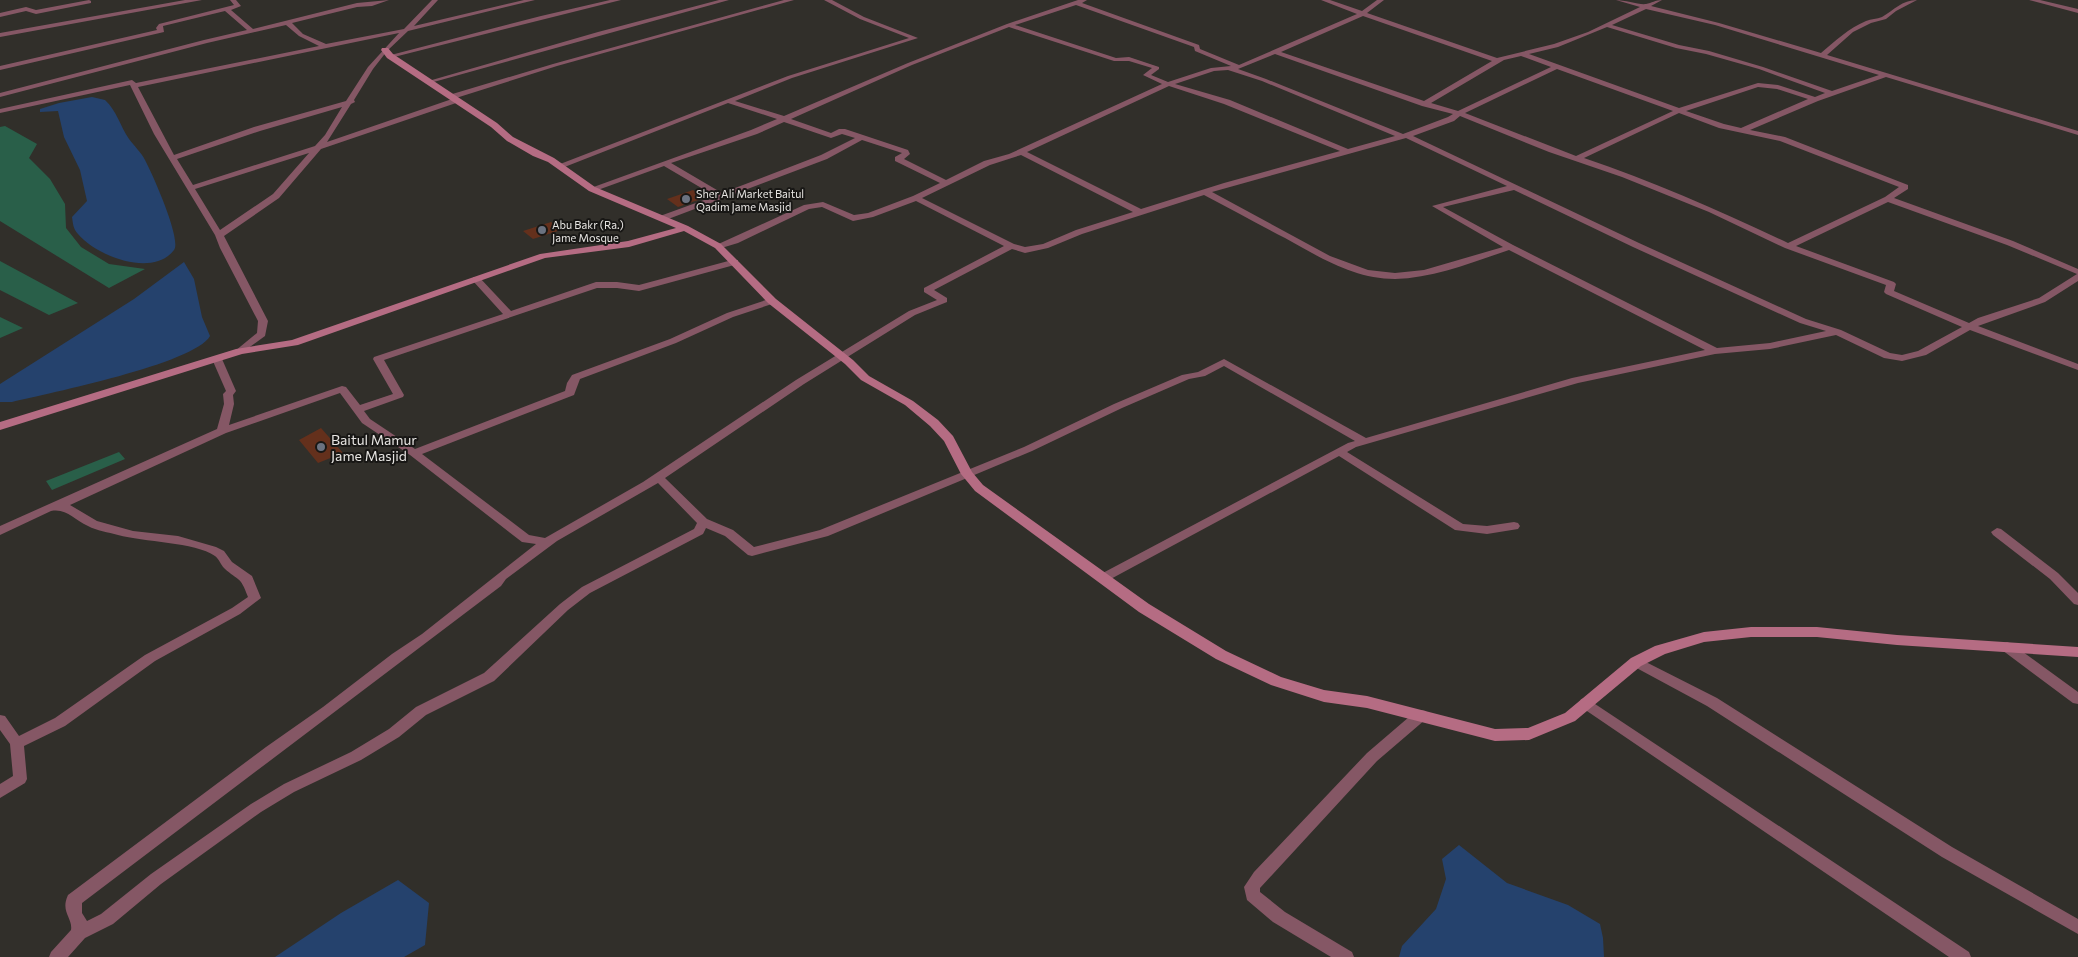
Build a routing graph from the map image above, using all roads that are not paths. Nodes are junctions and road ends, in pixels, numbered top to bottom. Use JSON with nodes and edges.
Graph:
{"nodes":[{"id":1,"x":199,"y":0,"type":"edge"},
{"id":2,"x":233,"y":0,"type":"edge"},
{"id":3,"x":386,"y":0,"type":"edge"},
{"id":4,"x":435,"y":0,"type":"edge"},
{"id":5,"x":532,"y":0,"type":"edge"},
{"id":6,"x":618,"y":0,"type":"edge"},
{"id":7,"x":726,"y":0,"type":"edge"},
{"id":8,"x":791,"y":0,"type":"edge"},
{"id":9,"x":827,"y":0,"type":"edge"},
{"id":10,"x":1084,"y":0,"type":"edge"},
{"id":11,"x":1324,"y":0,"type":"edge"},
{"id":12,"x":1381,"y":0,"type":"edge"},
{"id":13,"x":1619,"y":0,"type":"edge"},
{"id":14,"x":1659,"y":0,"type":"edge"},
{"id":15,"x":1914,"y":0,"type":"edge"},
{"id":16,"x":2032,"y":0,"type":"edge"},
{"id":17,"x":88,"y":1,"type":"edge"},
{"id":18,"x":1076,"y":3,"type":"junction"},
{"id":19,"x":1644,"y":6,"type":"junction"},
{"id":20,"x":226,"y":9,"type":"junction"},
{"id":21,"x":2078,"y":11,"type":"edge"},
{"id":22,"x":1362,"y":14,"type":"junction"},
{"id":23,"x":0,"y":15,"type":"edge"},
{"id":24,"x":105,"y":16,"type":"junction"},
{"id":25,"x":288,"y":23,"type":"junction"},
{"id":26,"x":1009,"y":25,"type":"junction"},
{"id":27,"x":1606,"y":25,"type":"junction"},
{"id":28,"x":406,"y":30,"type":"junction"},
{"id":29,"x":252,"y":31,"type":"junction"},
{"id":30,"x":0,"y":35,"type":"edge"},
{"id":31,"x":326,"y":47,"type":"junction"},
{"id":32,"x":1275,"y":52,"type":"junction"},
{"id":33,"x":387,"y":53,"type":"junction"},
{"id":34,"x":1522,"y":54,"type":"junction"},
{"id":35,"x":1822,"y":56,"type":"junction"},
{"id":36,"x":1498,"y":61,"type":"junction"},
{"id":37,"x":1240,"y":66,"type":"junction"},
{"id":38,"x":1556,"y":67,"type":"junction"},
{"id":39,"x":0,"y":68,"type":"edge"},
{"id":40,"x":1227,"y":68,"type":"junction"},
{"id":41,"x":1886,"y":75,"type":"junction"},
{"id":42,"x":428,"y":82,"type":"junction"},
{"id":43,"x":1168,"y":84,"type":"junction"},
{"id":44,"x":134,"y":86,"type":"junction"},
{"id":45,"x":1832,"y":93,"type":"junction"},
{"id":46,"x":0,"y":95,"type":"edge"},
{"id":47,"x":454,"y":99,"type":"junction"},
{"id":48,"x":1815,"y":99,"type":"junction"},
{"id":49,"x":728,"y":101,"type":"junction"},
{"id":50,"x":351,"y":102,"type":"junction"},
{"id":51,"x":1425,"y":104,"type":"junction"},
{"id":52,"x":0,"y":111,"type":"edge"},
{"id":53,"x":1678,"y":111,"type":"junction"},
{"id":54,"x":1460,"y":113,"type":"junction"},
{"id":55,"x":783,"y":118,"type":"junction"},
{"id":56,"x":1743,"y":130,"type":"junction"},
{"id":57,"x":2078,"y":132,"type":"edge"},
{"id":58,"x":1404,"y":136,"type":"junction"},
{"id":59,"x":860,"y":138,"type":"junction"},
{"id":60,"x":318,"y":148,"type":"junction"},
{"id":61,"x":1346,"y":151,"type":"junction"},
{"id":62,"x":1021,"y":152,"type":"junction"},
{"id":63,"x":173,"y":158,"type":"junction"},
{"id":64,"x":1578,"y":158,"type":"junction"},
{"id":65,"x":664,"y":163,"type":"junction"},
{"id":66,"x":559,"y":166,"type":"junction"},
{"id":67,"x":946,"y":183,"type":"junction"},
{"id":68,"x":1515,"y":187,"type":"junction"},
{"id":69,"x":192,"y":188,"type":"junction"},
{"id":70,"x":592,"y":189,"type":"junction"},
{"id":71,"x":1205,"y":192,"type":"junction"},
{"id":72,"x":721,"y":196,"type":"junction"},
{"id":73,"x":916,"y":198,"type":"junction"},
{"id":74,"x":1888,"y":198,"type":"junction"},
{"id":75,"x":1140,"y":212,"type":"junction"},
{"id":76,"x":663,"y":218,"type":"junction"},
{"id":77,"x":685,"y":228,"type":"junction"},
{"id":78,"x":220,"y":235,"type":"junction"},
{"id":79,"x":718,"y":246,"type":"junction"},
{"id":80,"x":1011,"y":246,"type":"junction"},
{"id":81,"x":1788,"y":246,"type":"junction"},
{"id":82,"x":1510,"y":247,"type":"junction"},
{"id":83,"x":735,"y":262,"type":"junction"},
{"id":84,"x":2078,"y":272,"type":"edge"},
{"id":85,"x":2078,"y":277,"type":"edge"},
{"id":86,"x":476,"y":279,"type":"junction"},
{"id":87,"x":772,"y":301,"type":"junction"},
{"id":88,"x":509,"y":315,"type":"junction"},
{"id":89,"x":1969,"y":326,"type":"junction"},
{"id":90,"x":1838,"y":332,"type":"junction"},
{"id":91,"x":240,"y":351,"type":"junction"},
{"id":92,"x":1715,"y":351,"type":"junction"},
{"id":93,"x":842,"y":356,"type":"junction"},
{"id":94,"x":217,"y":360,"type":"junction"},
{"id":95,"x":2078,"y":367,"type":"edge"},
{"id":96,"x":357,"y":410,"type":"junction"},
{"id":97,"x":0,"y":426,"type":"edge"},
{"id":98,"x":222,"y":430,"type":"junction"},
{"id":99,"x":1364,"y":442,"type":"junction"},
{"id":100,"x":1340,"y":452,"type":"junction"},
{"id":101,"x":414,"y":453,"type":"junction"},
{"id":102,"x":967,"y":474,"type":"junction"},
{"id":103,"x":658,"y":477,"type":"junction"},
{"id":104,"x":56,"y":506,"type":"junction"},
{"id":105,"x":704,"y":522,"type":"junction"},
{"id":106,"x":1514,"y":526,"type":"dead end"},
{"id":107,"x":0,"y":531,"type":"edge"},
{"id":108,"x":1997,"y":532,"type":"dead end"},
{"id":109,"x":548,"y":542,"type":"junction"},
{"id":110,"x":1102,"y":578,"type":"junction"},
{"id":111,"x":2078,"y":601,"type":"edge"},
{"id":112,"x":2007,"y":647,"type":"junction"},
{"id":113,"x":2078,"y":652,"type":"edge"},
{"id":114,"x":1636,"y":662,"type":"junction"},
{"id":115,"x":2078,"y":700,"type":"edge"},
{"id":116,"x":1586,"y":704,"type":"junction"},
{"id":117,"x":1421,"y":715,"type":"junction"},
{"id":118,"x":0,"y":720,"type":"edge"},
{"id":119,"x":17,"y":743,"type":"junction"},
{"id":120,"x":0,"y":792,"type":"edge"},
{"id":121,"x":2078,"y":927,"type":"edge"},
{"id":122,"x":79,"y":933,"type":"junction"},
{"id":123,"x":57,"y":957,"type":"edge"},
{"id":124,"x":1346,"y":957,"type":"edge"},
{"id":125,"x":1962,"y":957,"type":"edge"}],
"edges":[{"from":1,"to":24,"type":"street"},
{"from":2,"to":20,"type":"street"},
{"from":3,"to":25,"type":"street"},
{"from":4,"to":28,"type":"street"},
{"from":5,"to":28,"type":"street"},
{"from":6,"to":33,"type":"street"},
{"from":7,"to":42,"type":"street"},
{"from":8,"to":47,"type":"street"},
{"from":9,"to":49,"type":"street"},
{"from":10,"to":18,"type":"street"},
{"from":11,"to":22,"type":"street"},
{"from":12,"to":22,"type":"street"},
{"from":13,"to":19,"type":"street"},
{"from":14,"to":19,"type":"street"},
{"from":15,"to":35,"type":"street"},
{"from":16,"to":21,"type":"street"},
{"from":17,"to":23,"type":"street"},
{"from":17,"to":24,"type":"street"},
{"from":18,"to":26,"type":"street"},
{"from":18,"to":37,"type":"street"},
{"from":19,"to":27,"type":"street"},
{"from":19,"to":35,"type":"street"},
{"from":20,"to":29,"type":"street"},
{"from":20,"to":39,"type":"street"},
{"from":22,"to":32,"type":"street"},
{"from":22,"to":36,"type":"street"},
{"from":24,"to":30,"type":"street"},
{"from":25,"to":29,"type":"street"},
{"from":25,"to":31,"type":"street"},
{"from":26,"to":43,"type":"street"},
{"from":26,"to":55,"type":"street"},
{"from":27,"to":34,"type":"street"},
{"from":27,"to":45,"type":"street"},
{"from":28,"to":31,"type":"street"},
{"from":28,"to":33,"type":"street"},
{"from":29,"to":46,"type":"street"},
{"from":31,"to":44,"type":"street"},
{"from":32,"to":37,"type":"street"},
{"from":32,"to":51,"type":"street"},
{"from":33,"to":42,"type":"street"},
{"from":33,"to":50,"type":"street"},
{"from":34,"to":36,"type":"street"},
{"from":34,"to":38,"type":"street"},
{"from":35,"to":41,"type":"street"},
{"from":36,"to":51,"type":"street"},
{"from":37,"to":40,"type":"street"},
{"from":38,"to":53,"type":"street"},
{"from":38,"to":54,"type":"street"},
{"from":40,"to":43,"type":"street"},
{"from":40,"to":58,"type":"street"},
{"from":41,"to":45,"type":"street"},
{"from":41,"to":57,"type":"street"},
{"from":42,"to":47,"type":"street"},
{"from":43,"to":61,"type":"street"},
{"from":43,"to":62,"type":"street"},
{"from":44,"to":52,"type":"street"},
{"from":44,"to":63,"type":"street"},
{"from":45,"to":48,"type":"street"},
{"from":47,"to":60,"type":"street"},
{"from":47,"to":66,"type":"street"},
{"from":48,"to":53,"type":"street"},
{"from":48,"to":56,"type":"street"},
{"from":49,"to":55,"type":"street"},
{"from":49,"to":66,"type":"street"},
{"from":50,"to":60,"type":"street"},
{"from":50,"to":63,"type":"street"},
{"from":51,"to":54,"type":"street"},
{"from":53,"to":56,"type":"street"},
{"from":53,"to":64,"type":"street"},
{"from":54,"to":58,"type":"street"},
{"from":54,"to":64,"type":"street"},
{"from":55,"to":59,"type":"street"},
{"from":55,"to":65,"type":"street"},
{"from":56,"to":74,"type":"street"},
{"from":58,"to":61,"type":"street"},
{"from":58,"to":68,"type":"street"},
{"from":59,"to":67,"type":"street"},
{"from":59,"to":72,"type":"street"},
{"from":60,"to":69,"type":"street"},
{"from":60,"to":78,"type":"street"},
{"from":61,"to":71,"type":"street"},
{"from":62,"to":67,"type":"street"},
{"from":62,"to":75,"type":"street"},
{"from":63,"to":69,"type":"street"},
{"from":64,"to":81,"type":"street"},
{"from":65,"to":70,"type":"street"},
{"from":65,"to":72,"type":"street"},
{"from":66,"to":70,"type":"street"},
{"from":67,"to":73,"type":"street"},
{"from":68,"to":82,"type":"street"},
{"from":68,"to":90,"type":"street"},
{"from":69,"to":78,"type":"street"},
{"from":70,"to":76,"type":"street"},
{"from":71,"to":75,"type":"street"},
{"from":71,"to":82,"type":"street"},
{"from":72,"to":76,"type":"street"},
{"from":73,"to":79,"type":"street"},
{"from":73,"to":80,"type":"street"},
{"from":74,"to":81,"type":"street"},
{"from":74,"to":84,"type":"street"},
{"from":75,"to":80,"type":"street"},
{"from":76,"to":77,"type":"street"},
{"from":77,"to":79,"type":"street"},
{"from":77,"to":86,"type":"street"},
{"from":78,"to":91,"type":"street"},
{"from":79,"to":83,"type":"street"},
{"from":80,"to":93,"type":"street"},
{"from":81,"to":89,"type":"street"},
{"from":82,"to":92,"type":"street"},
{"from":83,"to":87,"type":"street"},
{"from":83,"to":88,"type":"street"},
{"from":85,"to":89,"type":"street"},
{"from":86,"to":88,"type":"street"},
{"from":86,"to":91,"type":"street"},
{"from":87,"to":93,"type":"street"},
{"from":87,"to":101,"type":"street"},
{"from":88,"to":96,"type":"street"},
{"from":89,"to":90,"type":"street"},
{"from":89,"to":95,"type":"street"},
{"from":90,"to":92,"type":"street"},
{"from":91,"to":94,"type":"street"},
{"from":92,"to":99,"type":"street"},
{"from":93,"to":102,"type":"street"},
{"from":93,"to":103,"type":"street"},
{"from":94,"to":97,"type":"street"},
{"from":94,"to":98,"type":"street"},
{"from":96,"to":98,"type":"street"},
{"from":96,"to":101,"type":"street"},
{"from":98,"to":104,"type":"street"},
{"from":99,"to":100,"type":"street"},
{"from":99,"to":102,"type":"street"},
{"from":100,"to":106,"type":"street"},
{"from":100,"to":110,"type":"street"},
{"from":101,"to":109,"type":"street"},
{"from":102,"to":105,"type":"street"},
{"from":102,"to":110,"type":"street"},
{"from":103,"to":105,"type":"street"},
{"from":103,"to":109,"type":"street"},
{"from":104,"to":107,"type":"street"},
{"from":104,"to":119,"type":"street"},
{"from":105,"to":122,"type":"street"},
{"from":108,"to":111,"type":"street"},
{"from":109,"to":122,"type":"street"},
{"from":110,"to":117,"type":"street"},
{"from":112,"to":113,"type":"street"},
{"from":112,"to":114,"type":"street"},
{"from":112,"to":115,"type":"street"},
{"from":114,"to":116,"type":"street"},
{"from":114,"to":121,"type":"street"},
{"from":116,"to":117,"type":"street"},
{"from":116,"to":125,"type":"street"},
{"from":117,"to":124,"type":"street"},
{"from":118,"to":119,"type":"street"},
{"from":119,"to":120,"type":"street"},
{"from":122,"to":123,"type":"street"}]}
